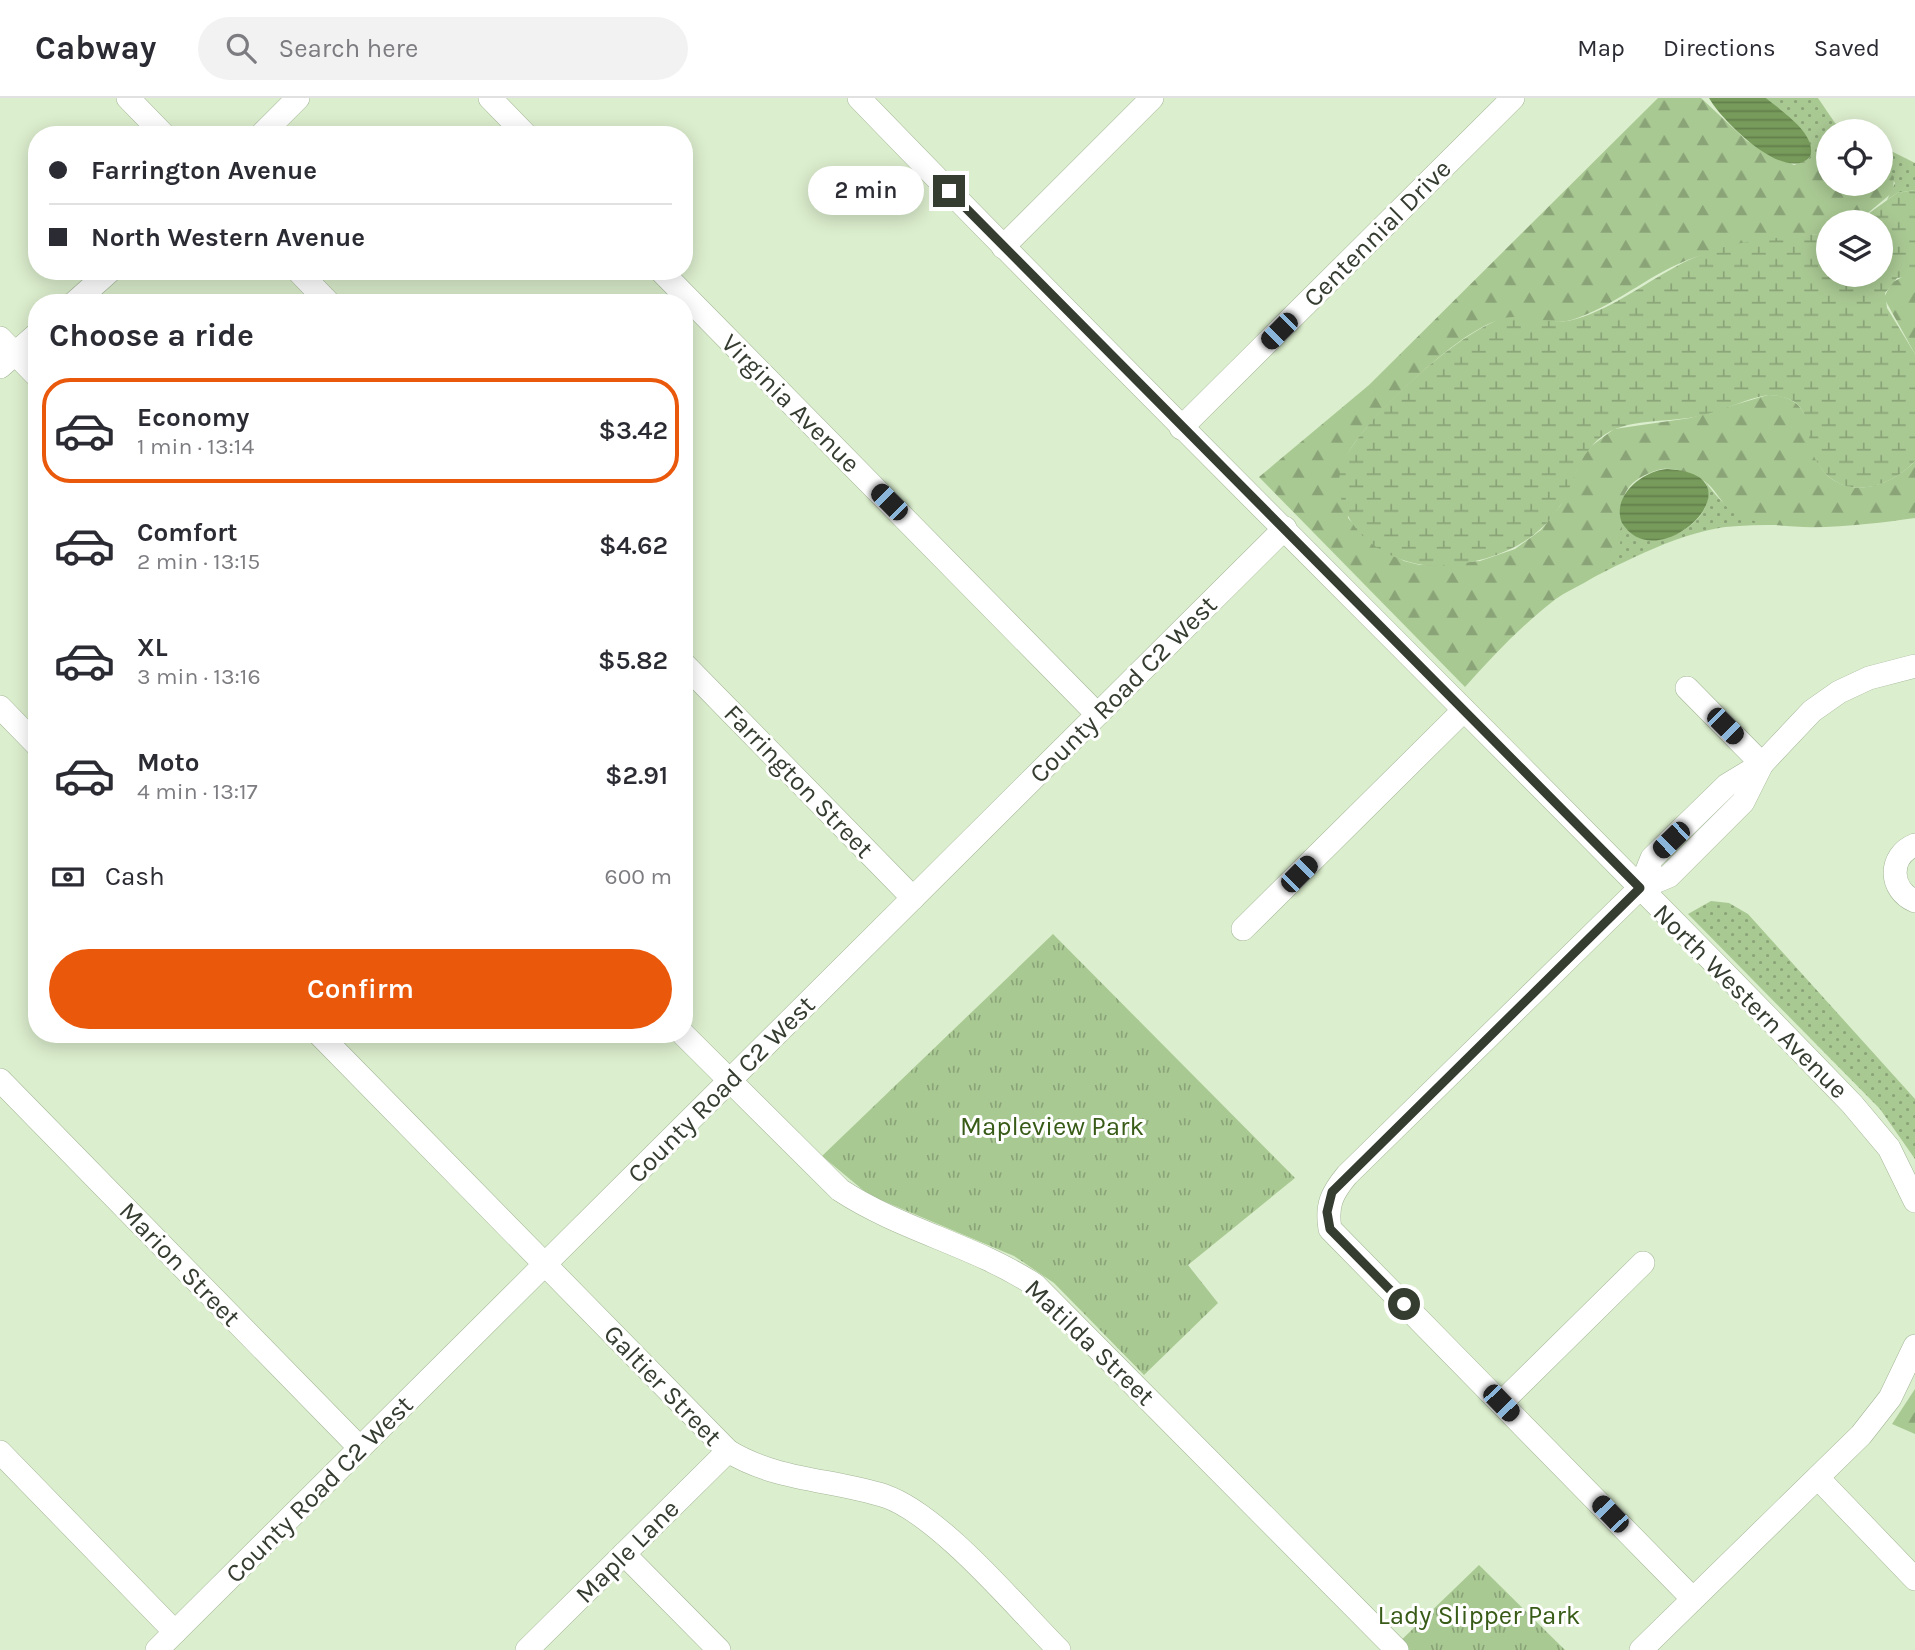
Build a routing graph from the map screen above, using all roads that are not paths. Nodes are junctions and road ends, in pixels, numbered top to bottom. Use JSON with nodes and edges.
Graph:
{"nodes":[{"id":1,"x":128,"y":98,"type":"edge"},
{"id":2,"x":298,"y":98,"type":"edge"},
{"id":3,"x":490,"y":98,"type":"edge"},
{"id":4,"x":859,"y":98,"type":"edge"},
{"id":5,"x":1152,"y":98,"type":"edge"},
{"id":6,"x":1513,"y":98,"type":"edge"},
{"id":7,"x":155,"y":126,"type":"edge"},
{"id":8,"x":270,"y":126,"type":"edge"},
{"id":9,"x":517,"y":126,"type":"edge"},
{"id":10,"x":1003,"y":247,"type":"junction"},
{"id":11,"x":100,"y":280,"type":"edge"},
{"id":12,"x":307,"y":280,"type":"edge"},
{"id":13,"x":670,"y":280,"type":"edge"},
{"id":14,"x":84,"y":294,"type":"edge"},
{"id":15,"x":320,"y":294,"type":"edge"},
{"id":16,"x":684,"y":294,"type":"edge"},
{"id":17,"x":693,"y":304,"type":"edge"},
{"id":18,"x":28,"y":339,"type":"edge"},
{"id":19,"x":5,"y":353,"type":"edge"},
{"id":20,"x":28,"y":370,"type":"edge"},
{"id":21,"x":1181,"y":428,"type":"junction"},
{"id":22,"x":1285,"y":528,"type":"junction"},
{"id":23,"x":1915,"y":666,"type":"edge"},
{"id":24,"x":693,"y":673,"type":"edge"},
{"id":25,"x":1687,"y":688,"type":"dead end"},
{"id":26,"x":0,"y":707,"type":"edge"},
{"id":27,"x":1464,"y":710,"type":"junction"},
{"id":28,"x":1097,"y":714,"type":"junction"},
{"id":29,"x":28,"y":736,"type":"edge"},
{"id":30,"x":1762,"y":764,"type":"junction"},
{"id":31,"x":1915,"y":845,"type":"edge"},
{"id":32,"x":1640,"y":888,"type":"junction"},
{"id":33,"x":913,"y":898,"type":"junction"},
{"id":34,"x":1915,"y":901,"type":"edge"},
{"id":35,"x":1243,"y":929,"type":"dead end"},
{"id":36,"x":328,"y":1043,"type":"edge"},
{"id":37,"x":692,"y":1043,"type":"edge"},
{"id":38,"x":0,"y":1080,"type":"edge"},
{"id":39,"x":729,"y":1081,"type":"junction"},
{"id":40,"x":1915,"y":1201,"type":"edge"},
{"id":41,"x":1643,"y":1263,"type":"dead end"},
{"id":42,"x":544,"y":1264,"type":"junction"},
{"id":43,"x":1915,"y":1346,"type":"edge"},
{"id":44,"x":1501,"y":1403,"type":"junction"},
{"id":45,"x":360,"y":1448,"type":"junction"},
{"id":46,"x":728,"y":1451,"type":"junction"},
{"id":47,"x":0,"y":1452,"type":"edge"},
{"id":48,"x":1818,"y":1478,"type":"junction"},
{"id":49,"x":624,"y":1554,"type":"junction"},
{"id":50,"x":1915,"y":1579,"type":"edge"},
{"id":51,"x":1692,"y":1598,"type":"junction"},
{"id":52,"x":175,"y":1632,"type":"junction"},
{"id":53,"x":157,"y":1650,"type":"edge"},
{"id":54,"x":527,"y":1650,"type":"edge"},
{"id":55,"x":719,"y":1650,"type":"edge"},
{"id":56,"x":1059,"y":1650,"type":"edge"},
{"id":57,"x":1397,"y":1650,"type":"edge"},
{"id":58,"x":1641,"y":1650,"type":"edge"}],
"edges":[{"from":1,"to":7,"type":"street"},
{"from":2,"to":8,"type":"street"},
{"from":3,"to":9,"type":"street"},
{"from":4,"to":10,"type":"street","name":"North Western Avenue"},
{"from":5,"to":10,"type":"street"},
{"from":6,"to":21,"type":"street","name":"Centennial Drive"},
{"from":10,"to":21,"type":"street","name":"North Western Avenue"},
{"from":11,"to":14,"type":"street"},
{"from":12,"to":15,"type":"street"},
{"from":13,"to":16,"type":"street","name":"Virginia Avenue"},
{"from":17,"to":28,"type":"street","name":"Virginia Avenue"},
{"from":18,"to":19,"type":"street"},
{"from":19,"to":20,"type":"street"},
{"from":21,"to":22,"type":"street","name":"North Western Avenue"},
{"from":22,"to":27,"type":"street","name":"North Western Avenue"},
{"from":22,"to":28,"type":"street","name":"County Road C2 West"},
{"from":23,"to":30,"type":"street"},
{"from":24,"to":33,"type":"street","name":"Farrington Street"},
{"from":25,"to":30,"type":"street"},
{"from":26,"to":29,"type":"street"},
{"from":27,"to":32,"type":"street","name":"North Western Avenue"},
{"from":27,"to":35,"type":"street"},
{"from":28,"to":33,"type":"street","name":"County Road C2 West"},
{"from":30,"to":32,"type":"street"},
{"from":31,"to":34,"type":"street"},
{"from":32,"to":40,"type":"street","name":"North Western Avenue"},
{"from":32,"to":44,"type":"street"},
{"from":33,"to":39,"type":"street","name":"County Road C2 West"},
{"from":36,"to":42,"type":"street","name":"Galtier Street"},
{"from":37,"to":39,"type":"street","name":"Matilda Street"},
{"from":38,"to":45,"type":"street","name":"Marion Street"},
{"from":39,"to":42,"type":"street","name":"County Road C2 West"},
{"from":39,"to":57,"type":"street","name":"Matilda Street"},
{"from":41,"to":44,"type":"street"},
{"from":42,"to":45,"type":"street","name":"County Road C2 West"},
{"from":42,"to":46,"type":"street","name":"Galtier Street"},
{"from":43,"to":48,"type":"street"},
{"from":44,"to":51,"type":"street"},
{"from":45,"to":52,"type":"street","name":"County Road C2 West"},
{"from":46,"to":49,"type":"street","name":"Maple Lane"},
{"from":46,"to":56,"type":"street","name":"Galtier Street"},
{"from":47,"to":52,"type":"street"},
{"from":48,"to":50,"type":"street"},
{"from":48,"to":51,"type":"street"},
{"from":49,"to":54,"type":"street","name":"Maple Lane"},
{"from":49,"to":55,"type":"street"},
{"from":51,"to":58,"type":"street"},
{"from":52,"to":53,"type":"street","name":"County Road C2 West"}]}
